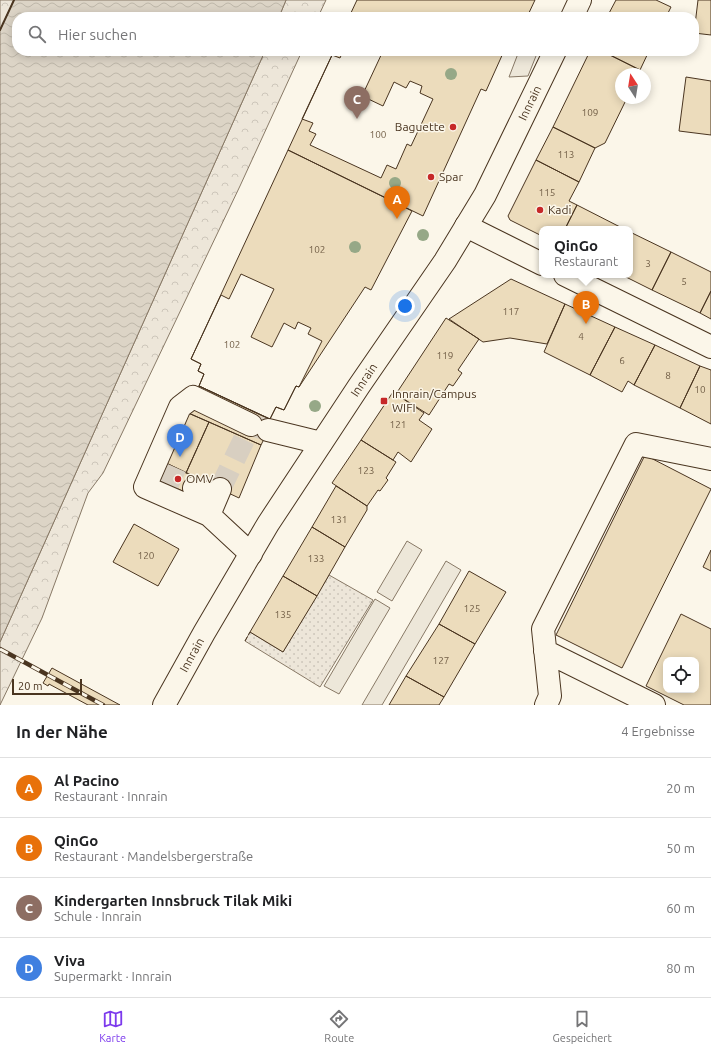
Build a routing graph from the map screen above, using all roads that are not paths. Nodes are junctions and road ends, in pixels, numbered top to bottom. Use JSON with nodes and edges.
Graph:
{"nodes":[{"id":1,"x":580,"y":0,"type":"edge"},
{"id":2,"x":574,"y":12,"type":"edge"},
{"id":3,"x":553,"y":56,"type":"edge"},
{"id":4,"x":466,"y":226,"type":"junction"},
{"id":5,"x":539,"y":262,"type":"edge"},
{"id":6,"x":571,"y":278,"type":"edge"},
{"id":7,"x":711,"y":347,"type":"edge"},
{"id":8,"x":321,"y":443,"type":"junction"},
{"id":9,"x":711,"y":459,"type":"edge"},
{"id":10,"x":194,"y":488,"type":"tunnel mouth"},
{"id":11,"x":215,"y":501,"type":"junction"},
{"id":12,"x":251,"y":554,"type":"junction"},
{"id":13,"x":545,"y":651,"type":"junction"},
{"id":14,"x":164,"y":705,"type":"edge"},
{"id":15,"x":546,"y":705,"type":"edge"},
{"id":16,"x":654,"y":705,"type":"edge"}],
"edges":[{"from":1,"to":2,"type":"main road"},
{"from":3,"to":4,"type":"main road","name":"Innrain"},
{"from":4,"to":5,"type":"main road"},
{"from":4,"to":8,"type":"main road","name":"Innrain"},
{"from":6,"to":7,"type":"main road"},
{"from":8,"to":11,"type":"main road"},
{"from":8,"to":12,"type":"main road","name":"Innrain"},
{"from":9,"to":13,"type":"main road"},
{"from":10,"to":11,"type":"main road"},
{"from":11,"to":12,"type":"main road"},
{"from":12,"to":14,"type":"main road","name":"Innrain"},
{"from":13,"to":15,"type":"main road"},
{"from":13,"to":16,"type":"main road"}]}
